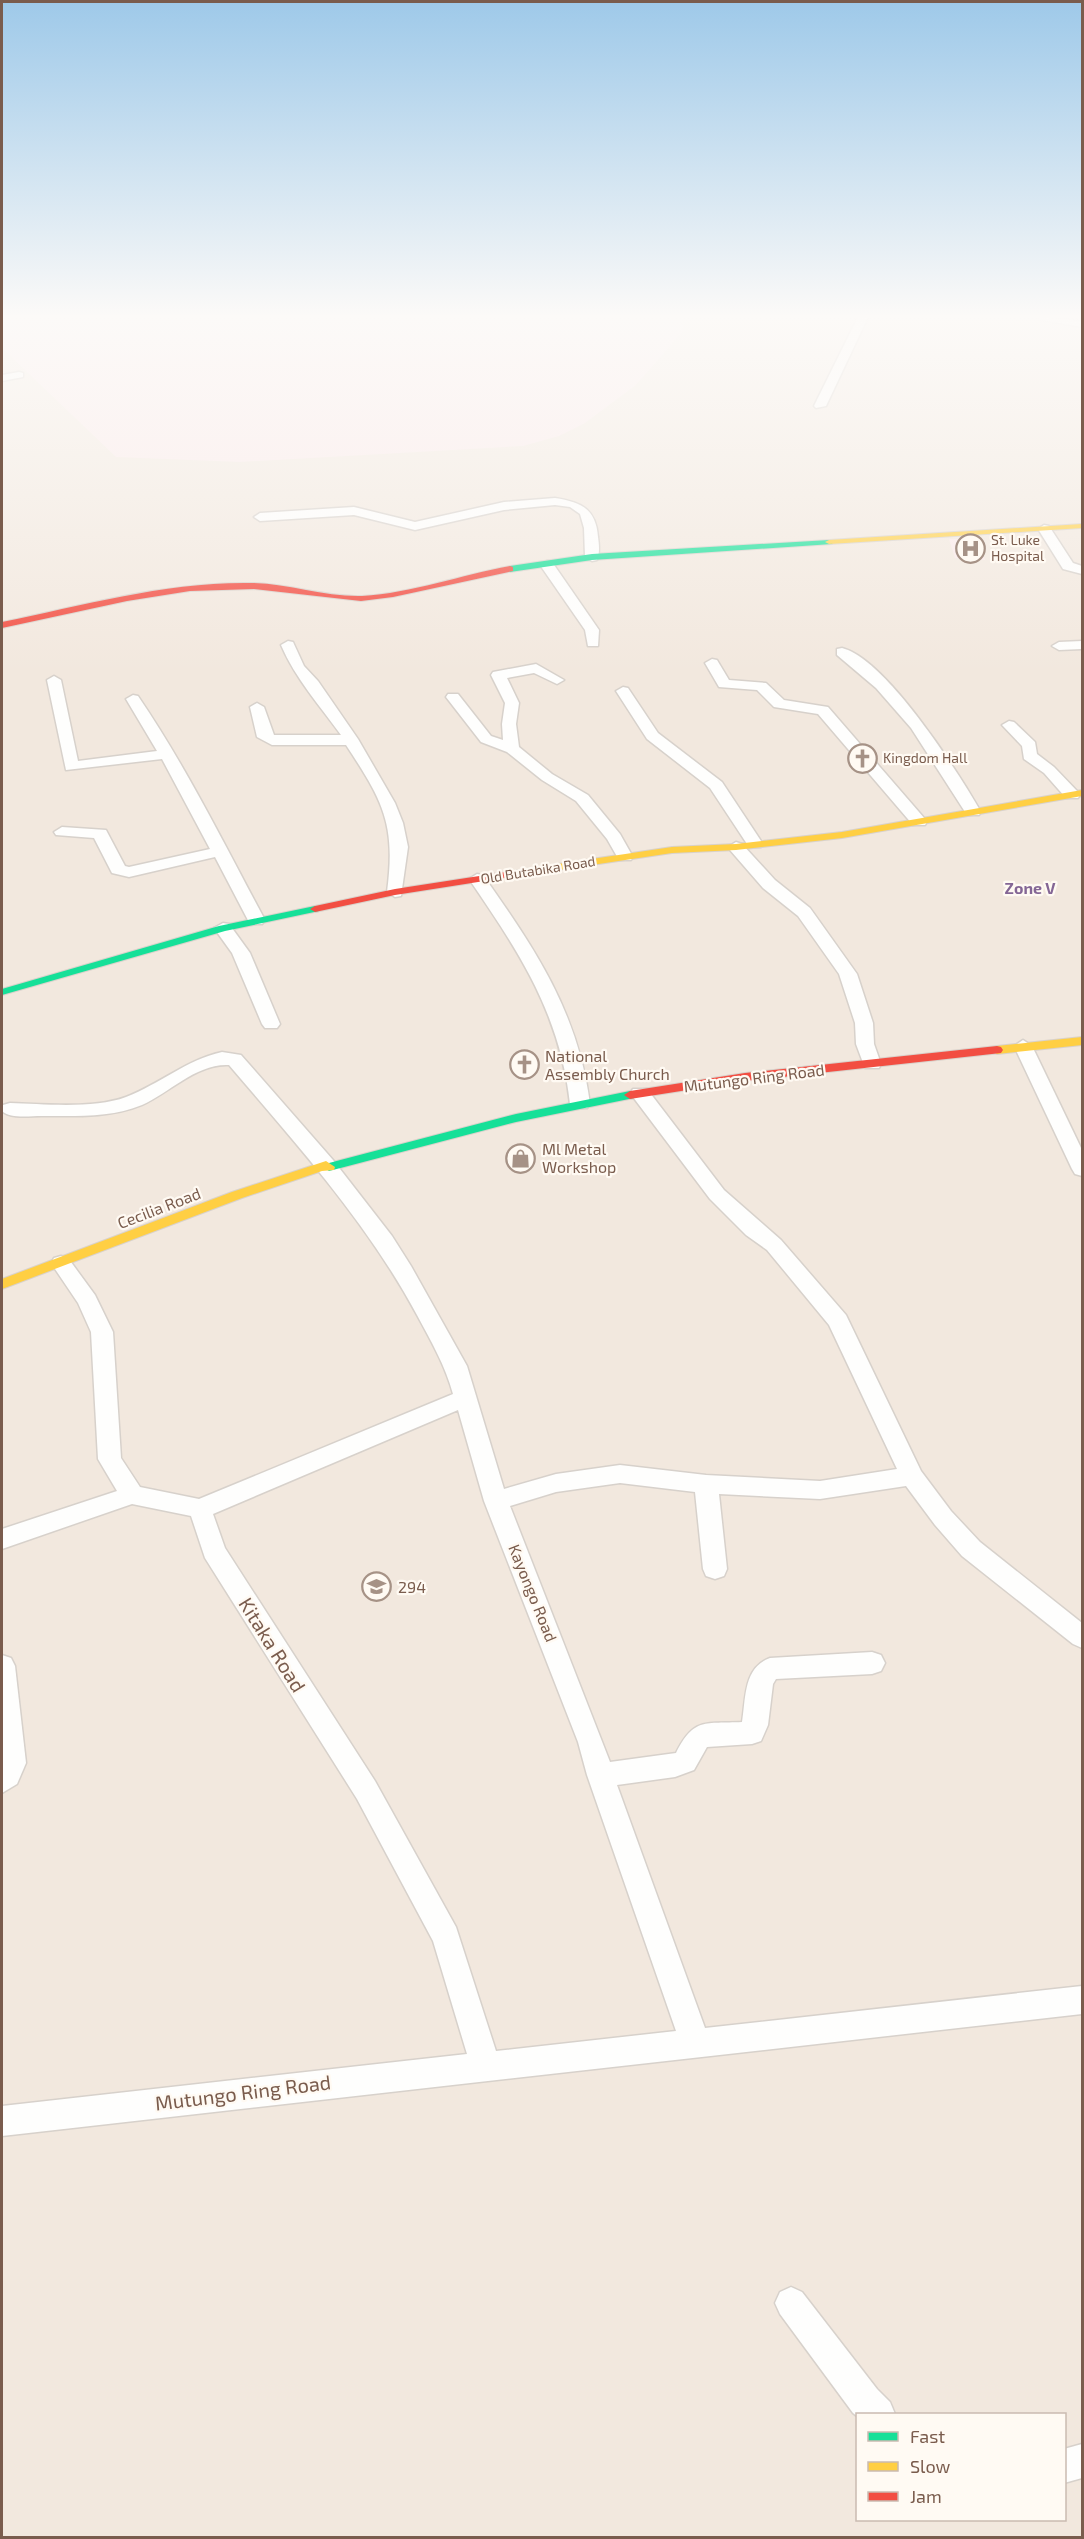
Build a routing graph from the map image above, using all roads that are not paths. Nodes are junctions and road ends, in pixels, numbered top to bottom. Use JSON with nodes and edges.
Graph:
{"nodes":[{"id":1,"x":260,"y":517,"type":"dead end"},
{"id":2,"x":1083,"y":526,"type":"edge"},
{"id":3,"x":1044,"y":529,"type":"junction"},
{"id":4,"x":592,"y":557,"type":"junction"},
{"id":5,"x":547,"y":565,"type":"junction"},
{"id":6,"x":1083,"y":570,"type":"edge"},
{"id":7,"x":2,"y":624,"type":"edge"},
{"id":8,"x":593,"y":643,"type":"dead end"},
{"id":9,"x":288,"y":645,"type":"dead end"},
{"id":10,"x":1083,"y":645,"type":"edge"},
{"id":11,"x":1059,"y":646,"type":"dead end"},
{"id":12,"x":842,"y":652,"type":"dead end"},
{"id":13,"x":712,"y":663,"type":"dead end"},
{"id":14,"x":54,"y":680,"type":"dead end"},
{"id":15,"x":558,"y":680,"type":"dead end"},
{"id":16,"x":623,"y":691,"type":"dead end"},
{"id":17,"x":453,"y":697,"type":"dead end"},
{"id":18,"x":133,"y":699,"type":"dead end"},
{"id":19,"x":257,"y":707,"type":"dead end"},
{"id":20,"x":1009,"y":725,"type":"dead end"},
{"id":21,"x":350,"y":740,"type":"junction"},
{"id":22,"x":512,"y":749,"type":"junction"},
{"id":23,"x":166,"y":754,"type":"junction"},
{"id":24,"x":1077,"y":794,"type":"edge"},
{"id":25,"x":973,"y":812,"type":"junction"},
{"id":26,"x":919,"y":822,"type":"junction"},
{"id":27,"x":62,"y":832,"type":"dead end"},
{"id":28,"x":756,"y":844,"type":"junction"},
{"id":29,"x":736,"y":847,"type":"junction"},
{"id":30,"x":222,"y":851,"type":"junction"},
{"id":31,"x":625,"y":857,"type":"junction"},
{"id":32,"x":477,"y":879,"type":"junction"},
{"id":33,"x":395,"y":892,"type":"junction"},
{"id":34,"x":256,"y":921,"type":"junction"},
{"id":35,"x":223,"y":928,"type":"junction"},
{"id":36,"x":2,"y":992,"type":"edge"},
{"id":37,"x":271,"y":1024,"type":"dead end"},
{"id":38,"x":1083,"y":1041,"type":"edge"},
{"id":39,"x":1023,"y":1046,"type":"junction"},
{"id":40,"x":872,"y":1064,"type":"junction"},
{"id":41,"x":640,"y":1093,"type":"junction"},
{"id":42,"x":580,"y":1104,"type":"junction"},
{"id":43,"x":10,"y":1109,"type":"dead end"},
{"id":44,"x":326,"y":1167,"type":"junction"},
{"id":45,"x":1083,"y":1169,"type":"edge"},
{"id":46,"x":61,"y":1263,"type":"junction"},
{"id":47,"x":2,"y":1284,"type":"edge"},
{"id":48,"x":465,"y":1398,"type":"junction"},
{"id":49,"x":912,"y":1476,"type":"junction"},
{"id":50,"x":706,"y":1484,"type":"junction"},
{"id":51,"x":132,"y":1495,"type":"junction"},
{"id":52,"x":496,"y":1501,"type":"junction"},
{"id":53,"x":200,"y":1509,"type":"junction"},
{"id":54,"x":2,"y":1539,"type":"edge"},
{"id":55,"x":715,"y":1569,"type":"dead end"},
{"id":56,"x":1083,"y":1637,"type":"edge"},
{"id":57,"x":872,"y":1663,"type":"dead end"},
{"id":58,"x":2,"y":1666,"type":"edge"},
{"id":59,"x":600,"y":1775,"type":"junction"},
{"id":60,"x":2,"y":1781,"type":"edge"},
{"id":61,"x":1083,"y":2000,"type":"edge"},
{"id":62,"x":695,"y":2042,"type":"junction"},
{"id":63,"x":485,"y":2066,"type":"junction"},
{"id":64,"x":2,"y":2121,"type":"edge"},
{"id":65,"x":791,"y":2303,"type":"dead end"},
{"id":66,"x":876,"y":2413,"type":"edge"},
{"id":67,"x":1083,"y":2461,"type":"edge"},
{"id":68,"x":1066,"y":2466,"type":"edge"}],
"edges":[{"from":1,"to":4,"type":"street"},
{"from":2,"to":3,"type":"street"},
{"from":3,"to":4,"type":"street"},
{"from":3,"to":6,"type":"street"},
{"from":4,"to":5,"type":"street"},
{"from":5,"to":7,"type":"street"},
{"from":5,"to":8,"type":"street"},
{"from":9,"to":21,"type":"street"},
{"from":10,"to":11,"type":"street"},
{"from":12,"to":25,"type":"street"},
{"from":13,"to":26,"type":"street"},
{"from":14,"to":23,"type":"street"},
{"from":15,"to":22,"type":"street"},
{"from":16,"to":28,"type":"street"},
{"from":17,"to":22,"type":"street"},
{"from":18,"to":23,"type":"street"},
{"from":19,"to":21,"type":"street"},
{"from":20,"to":24,"type":"street"},
{"from":21,"to":33,"type":"street"},
{"from":22,"to":31,"type":"street"},
{"from":23,"to":30,"type":"street"},
{"from":24,"to":25,"type":"street","name":"Old Butabika Road"},
{"from":25,"to":26,"type":"street","name":"Old Butabika Road"},
{"from":26,"to":28,"type":"street","name":"Old Butabika Road"},
{"from":27,"to":30,"type":"street"},
{"from":28,"to":29,"type":"street","name":"Old Butabika Road"},
{"from":29,"to":31,"type":"street","name":"Old Butabika Road"},
{"from":29,"to":40,"type":"street"},
{"from":30,"to":34,"type":"street"},
{"from":31,"to":32,"type":"street","name":"Old Butabika Road"},
{"from":32,"to":33,"type":"street","name":"Old Butabika Road"},
{"from":32,"to":42,"type":"street"},
{"from":33,"to":34,"type":"street","name":"Old Butabika Road"},
{"from":34,"to":35,"type":"street","name":"Old Butabika Road"},
{"from":35,"to":36,"type":"street","name":"Old Butabika Road"},
{"from":35,"to":37,"type":"street"},
{"from":38,"to":39,"type":"street","name":"Mutungo Ring Road"},
{"from":39,"to":40,"type":"street","name":"Mutungo Ring Road"},
{"from":39,"to":45,"type":"street"},
{"from":40,"to":41,"type":"street","name":"Mutungo Ring Road"},
{"from":41,"to":42,"type":"street","name":"Mutungo Ring Road"},
{"from":41,"to":49,"type":"street"},
{"from":42,"to":44,"type":"street","name":"Mutungo Ring Road"},
{"from":43,"to":44,"type":"street","name":"Kayongo Road"},
{"from":44,"to":46,"type":"street","name":"Cecilia Road"},
{"from":44,"to":48,"type":"street","name":"Kayongo Road"},
{"from":46,"to":47,"type":"street","name":"Cecilia Road"},
{"from":46,"to":51,"type":"street"},
{"from":48,"to":52,"type":"street","name":"Kayongo Road"},
{"from":48,"to":53,"type":"street"},
{"from":49,"to":50,"type":"street"},
{"from":49,"to":56,"type":"street"},
{"from":50,"to":52,"type":"street"},
{"from":50,"to":55,"type":"street"},
{"from":51,"to":53,"type":"street"},
{"from":51,"to":54,"type":"street"},
{"from":52,"to":59,"type":"street","name":"Kayongo Road"},
{"from":53,"to":63,"type":"street","name":"Kitaka Road"},
{"from":57,"to":59,"type":"street"},
{"from":58,"to":60,"type":"street"},
{"from":59,"to":62,"type":"street","name":"Kayongo Road"},
{"from":61,"to":62,"type":"street","name":"Mutungo Ring Road"},
{"from":62,"to":63,"type":"street","name":"Mutungo Ring Road"},
{"from":63,"to":64,"type":"street","name":"Mutungo Ring Road"},
{"from":65,"to":66,"type":"street"},
{"from":67,"to":68,"type":"street"}]}
